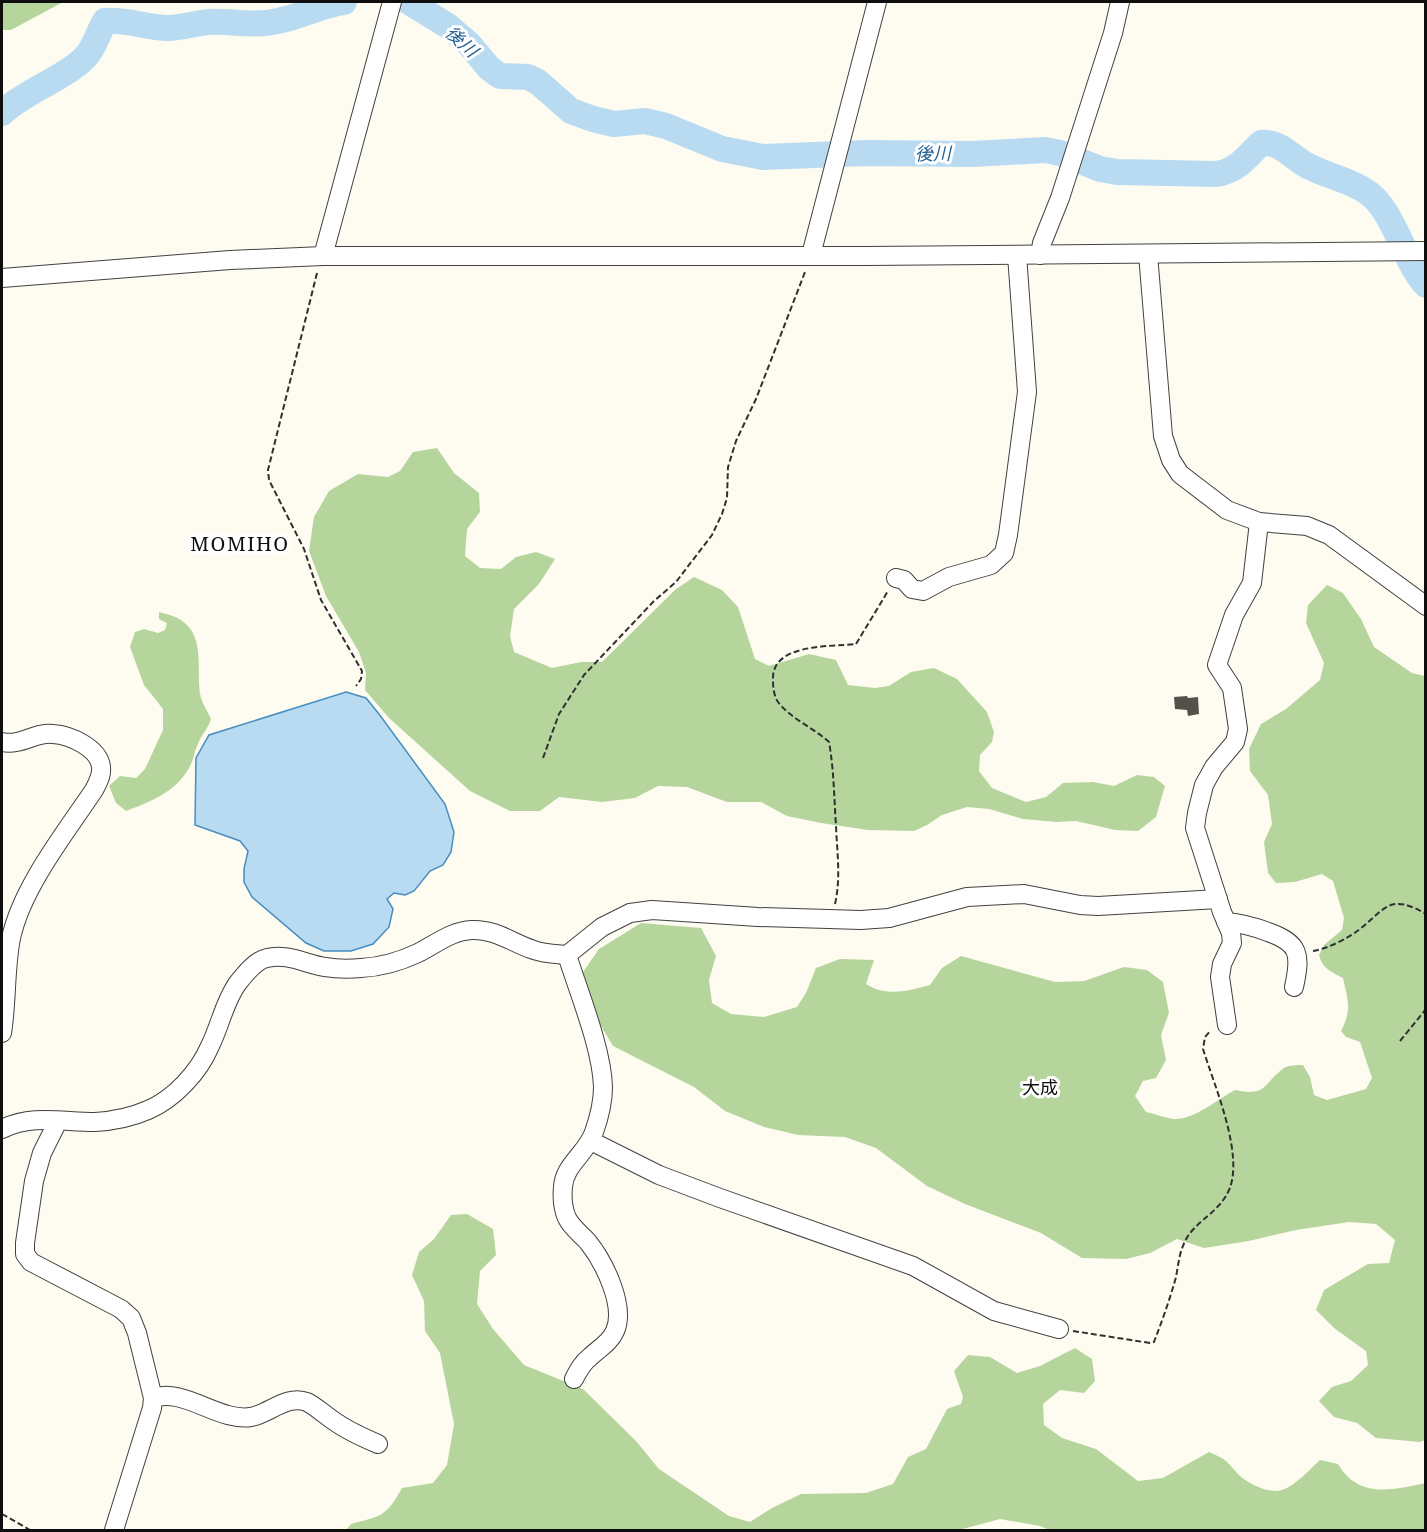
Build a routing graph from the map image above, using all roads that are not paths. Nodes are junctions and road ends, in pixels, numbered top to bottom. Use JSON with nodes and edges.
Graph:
{"nodes":[{"id":1,"x":392,"y":2,"type":"edge"},
{"id":2,"x":877,"y":2,"type":"edge"},
{"id":3,"x":1120,"y":2,"type":"edge"},
{"id":4,"x":1420,"y":251,"type":"edge"},
{"id":5,"x":1148,"y":254,"type":"junction"},
{"id":6,"x":811,"y":255,"type":"junction"},
{"id":7,"x":1017,"y":255,"type":"junction"},
{"id":8,"x":1041,"y":255,"type":"junction"},
{"id":9,"x":323,"y":256,"type":"junction"},
{"id":10,"x":2,"y":278,"type":"edge"},
{"id":11,"x":1259,"y":522,"type":"junction"},
{"id":12,"x":896,"y":578,"type":"road end"},
{"id":13,"x":1425,"y":606,"type":"edge"},
{"id":14,"x":2,"y":742,"type":"edge"},
{"id":15,"x":1218,"y":899,"type":"junction"},
{"id":16,"x":1226,"y":922,"type":"junction"},
{"id":17,"x":567,"y":955,"type":"junction"},
{"id":18,"x":1294,"y":987,"type":"dead end"},
{"id":19,"x":1227,"y":1025,"type":"road end"},
{"id":20,"x":2,"y":1034,"type":"edge"},
{"id":21,"x":58,"y":1121,"type":"junction"},
{"id":22,"x":2,"y":1129,"type":"edge"},
{"id":23,"x":591,"y":1141,"type":"junction"},
{"id":24,"x":1059,"y":1329,"type":"road end"},
{"id":25,"x":574,"y":1379,"type":"dead end"},
{"id":26,"x":153,"y":1398,"type":"junction"},
{"id":27,"x":378,"y":1444,"type":"dead end"},
{"id":28,"x":114,"y":1530,"type":"edge"}],
"edges":[{"from":1,"to":9,"type":"street"},
{"from":2,"to":6,"type":"street"},
{"from":3,"to":8,"type":"street"},
{"from":4,"to":5,"type":"street"},
{"from":5,"to":8,"type":"street"},
{"from":5,"to":11,"type":"street"},
{"from":6,"to":7,"type":"street"},
{"from":6,"to":9,"type":"street"},
{"from":7,"to":8,"type":"street"},
{"from":7,"to":12,"type":"street"},
{"from":9,"to":10,"type":"street"},
{"from":11,"to":13,"type":"street"},
{"from":11,"to":15,"type":"street"},
{"from":14,"to":20,"type":"street"},
{"from":15,"to":16,"type":"street"},
{"from":15,"to":17,"type":"street"},
{"from":16,"to":18,"type":"street"},
{"from":16,"to":19,"type":"street"},
{"from":17,"to":21,"type":"street"},
{"from":17,"to":23,"type":"street"},
{"from":21,"to":22,"type":"street"},
{"from":21,"to":26,"type":"street"},
{"from":23,"to":24,"type":"street"},
{"from":23,"to":25,"type":"street"},
{"from":26,"to":27,"type":"street"},
{"from":26,"to":28,"type":"street"}]}
